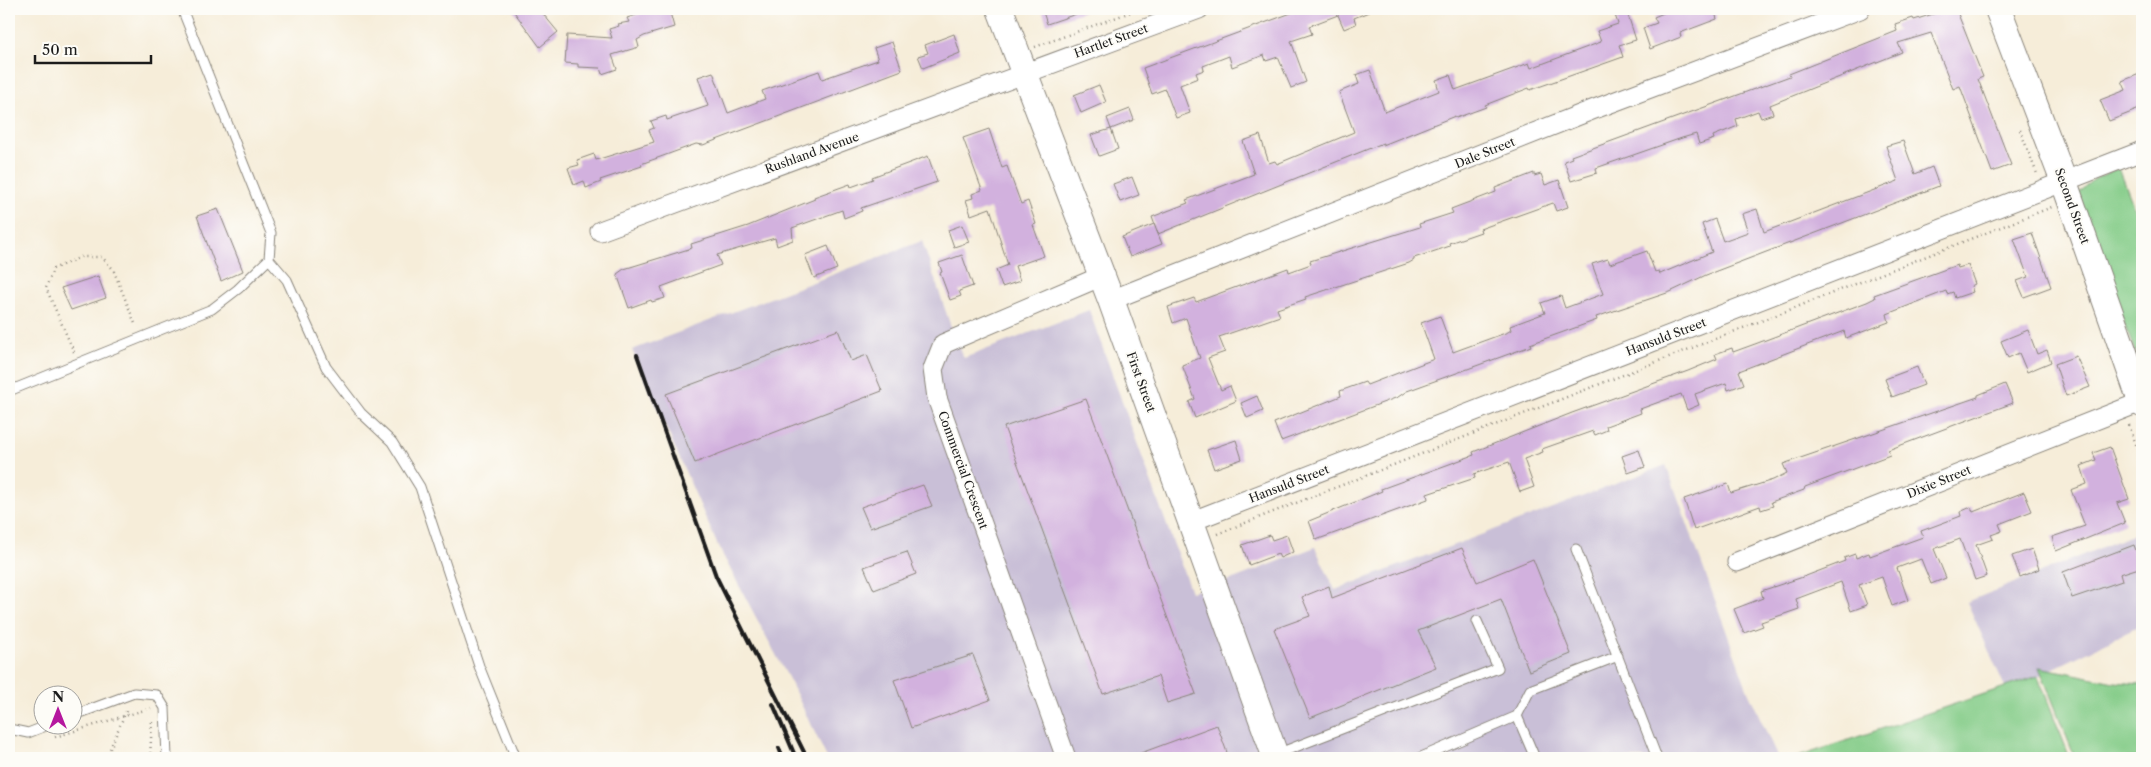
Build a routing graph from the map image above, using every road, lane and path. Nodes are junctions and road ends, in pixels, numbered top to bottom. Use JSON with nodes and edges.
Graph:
{"nodes":[{"id":1,"x":182,"y":9,"type":"edge"},
{"id":2,"x":1000,"y":9,"type":"edge"},
{"id":3,"x":1139,"y":9,"type":"edge"},
{"id":4,"x":1199,"y":9,"type":"edge"},
{"id":5,"x":1860,"y":9,"type":"edge"},
{"id":6,"x":1975,"y":9,"type":"edge"},
{"id":7,"x":1988,"y":13,"type":"edge"},
{"id":8,"x":1032,"y":40,"type":"dead end"},
{"id":9,"x":1023,"y":74,"type":"junction"},
{"id":10,"x":2020,"y":128,"type":"dead end"},
{"id":11,"x":2142,"y":151,"type":"edge"},
{"id":12,"x":2037,"y":174,"type":"dead end"},
{"id":13,"x":2064,"y":182,"type":"junction"},
{"id":14,"x":2053,"y":207,"type":"dead end"},
{"id":15,"x":600,"y":231,"type":"dead end"},
{"id":16,"x":269,"y":259,"type":"junction"},
{"id":17,"x":1102,"y":276,"type":"junction"},
{"id":18,"x":1111,"y":300,"type":"junction"},
{"id":19,"x":142,"y":337,"type":"junction"},
{"id":20,"x":77,"y":364,"type":"junction"},
{"id":21,"x":9,"y":391,"type":"edge"},
{"id":22,"x":2138,"y":407,"type":"edge"},
{"id":23,"x":2142,"y":461,"type":"edge"},
{"id":24,"x":1190,"y":522,"type":"junction"},
{"id":25,"x":1218,"y":543,"type":"dead end"},
{"id":26,"x":1576,"y":548,"type":"dead end"},
{"id":27,"x":1737,"y":562,"type":"dead end"},
{"id":28,"x":1478,"y":620,"type":"dead end"},
{"id":29,"x":1618,"y":656,"type":"junction"},
{"id":30,"x":130,"y":701,"type":"dead end"},
{"id":31,"x":82,"y":712,"type":"edge"},
{"id":32,"x":123,"y":716,"type":"junction"},
{"id":33,"x":1517,"y":716,"type":"junction"},
{"id":34,"x":9,"y":729,"type":"edge"},
{"id":35,"x":32,"y":731,"type":"edge"},
{"id":36,"x":48,"y":739,"type":"dead end"},
{"id":37,"x":1275,"y":757,"type":"edge"},
{"id":38,"x":106,"y":758,"type":"edge"},
{"id":39,"x":150,"y":758,"type":"edge"},
{"id":40,"x":167,"y":758,"type":"edge"},
{"id":41,"x":516,"y":758,"type":"edge"},
{"id":42,"x":1066,"y":758,"type":"edge"},
{"id":43,"x":1419,"y":758,"type":"edge"},
{"id":44,"x":1535,"y":758,"type":"edge"},
{"id":45,"x":1657,"y":758,"type":"edge"}],
"edges":[{"from":1,"to":16,"type":"lane"},
{"from":2,"to":9,"type":"street","name":"First Street"},
{"from":3,"to":8,"type":"path"},
{"from":4,"to":9,"type":"street","name":"Hartlet Street"},
{"from":5,"to":18,"type":"street","name":"Dale Street"},
{"from":6,"to":7,"type":"path"},
{"from":7,"to":13,"type":"street","name":"Second Street"},
{"from":9,"to":15,"type":"street","name":"Rushland Avenue"},
{"from":9,"to":17,"type":"street","name":"First Street"},
{"from":10,"to":12,"type":"path"},
{"from":11,"to":13,"type":"street","name":"Hansuld Street"},
{"from":13,"to":22,"type":"street","name":"Second Street"},
{"from":13,"to":24,"type":"street","name":"Hansuld Street"},
{"from":14,"to":25,"type":"path"},
{"from":16,"to":19,"type":"lane"},
{"from":16,"to":41,"type":"lane"},
{"from":17,"to":18,"type":"street","name":"First Street"},
{"from":17,"to":42,"type":"street","name":"Commercial Crescent"},
{"from":18,"to":24,"type":"street","name":"First Street"},
{"from":19,"to":20,"type":"lane"},
{"from":19,"to":20,"type":"path"},
{"from":20,"to":21,"type":"lane"},
{"from":22,"to":23,"type":"path"},
{"from":22,"to":27,"type":"street","name":"Dixie Street"},
{"from":24,"to":37,"type":"street","name":"First Street"},
{"from":26,"to":29,"type":"lane"},
{"from":28,"to":37,"type":"lane"},
{"from":29,"to":33,"type":"lane"},
{"from":29,"to":45,"type":"lane"},
{"from":30,"to":32,"type":"path"},
{"from":31,"to":40,"type":"lane"},
{"from":32,"to":36,"type":"path"},
{"from":32,"to":38,"type":"path"},
{"from":32,"to":39,"type":"path"},
{"from":33,"to":43,"type":"lane"},
{"from":33,"to":44,"type":"lane"},
{"from":34,"to":35,"type":"lane"}]}
